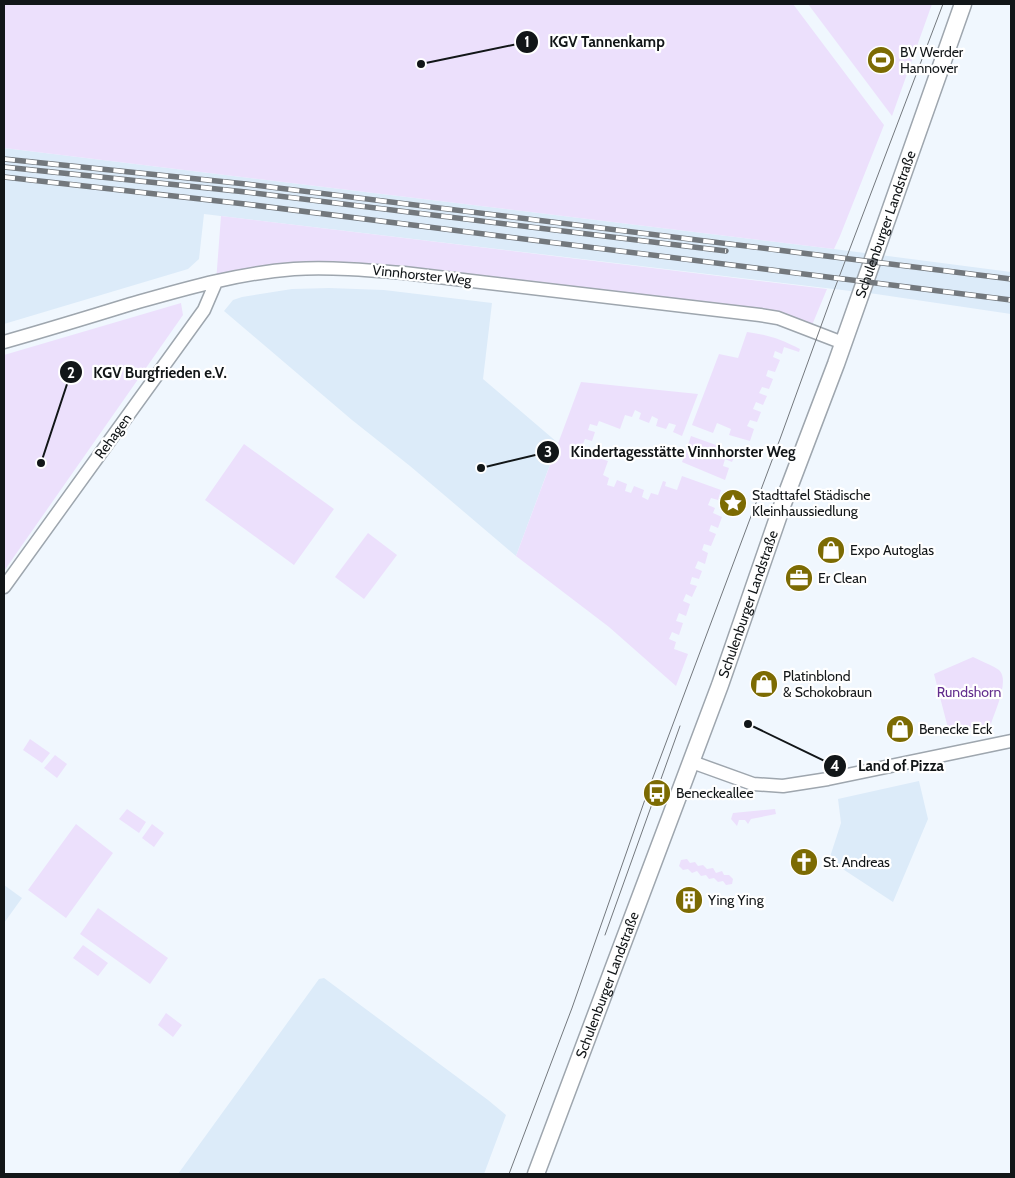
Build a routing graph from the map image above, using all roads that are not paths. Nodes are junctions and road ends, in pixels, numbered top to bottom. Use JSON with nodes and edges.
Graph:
{"nodes":[{"id":1,"x":963,"y":4,"type":"edge"},
{"id":2,"x":216,"y":282,"type":"junction"},
{"id":3,"x":4,"y":342,"type":"edge"},
{"id":4,"x":842,"y":343,"type":"junction"},
{"id":5,"x":4,"y":587,"type":"edge"},
{"id":6,"x":1011,"y":740,"type":"edge"},
{"id":7,"x":692,"y":762,"type":"junction"},
{"id":8,"x":536,"y":1174,"type":"edge"}],
"edges":[{"from":1,"to":4,"type":"main road","name":"Schulenburger Landstraße"},
{"from":2,"to":3,"type":"street","name":"Vinnhorster Weg"},
{"from":2,"to":4,"type":"street","name":"Vinnhorster Weg"},
{"from":2,"to":5,"type":"street","name":"Rehagen"},
{"from":4,"to":7,"type":"main road","name":"Schulenburger Landstraße"},
{"from":6,"to":7,"type":"street"},
{"from":7,"to":8,"type":"main road","name":"Schulenburger Landstraße"}]}
